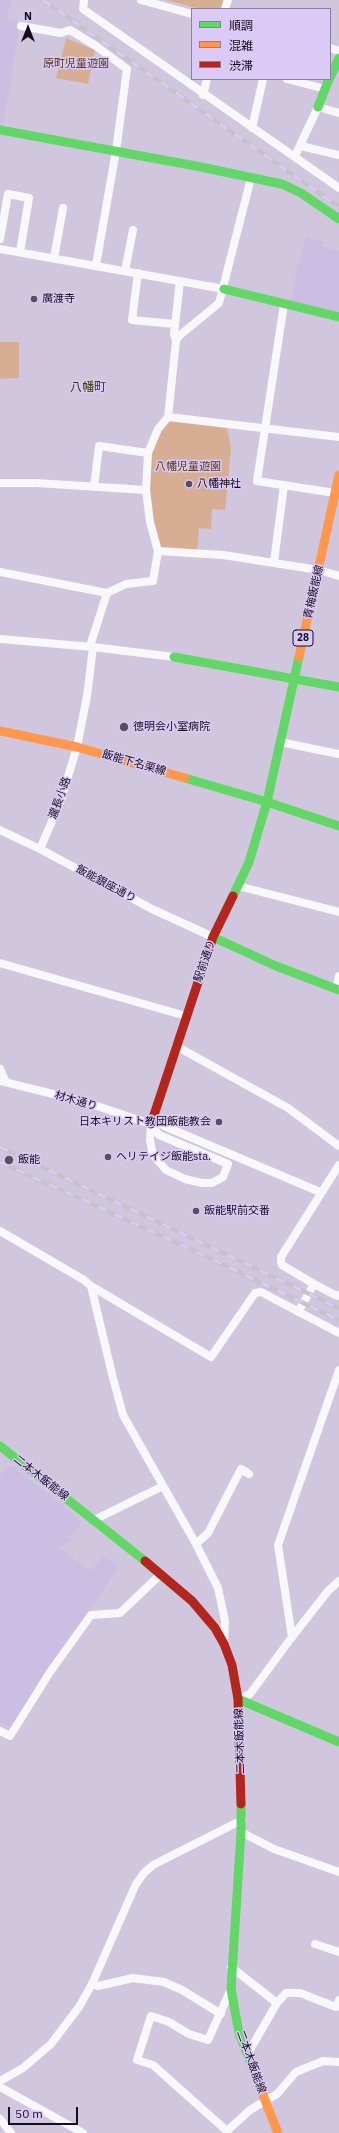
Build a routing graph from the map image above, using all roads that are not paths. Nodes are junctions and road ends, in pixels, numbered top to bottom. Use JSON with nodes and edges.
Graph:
{"nodes":[{"id":1,"x":84,"y":0,"type":"edge"},
{"id":2,"x":141,"y":0,"type":"edge"},
{"id":3,"x":191,"y":14,"type":"edge"},
{"id":4,"x":21,"y":26,"type":"dead end"},
{"id":5,"x":339,"y":58,"type":"edge"},
{"id":6,"x":331,"y":76,"type":"edge"},
{"id":7,"x":207,"y":80,"type":"edge"},
{"id":8,"x":263,"y":80,"type":"edge"},
{"id":9,"x":291,"y":80,"type":"edge"},
{"id":10,"x":329,"y":80,"type":"edge"},
{"id":11,"x":325,"y":89,"type":"junction"},
{"id":12,"x":203,"y":95,"type":"junction"},
{"id":13,"x":318,"y":107,"type":"junction"},
{"id":14,"x":339,"y":113,"type":"edge"},
{"id":15,"x":252,"y":128,"type":"junction"},
{"id":16,"x":0,"y":130,"type":"edge"},
{"id":17,"x":301,"y":146,"type":"junction"},
{"id":18,"x":116,"y":151,"type":"junction"},
{"id":19,"x":339,"y":155,"type":"edge"},
{"id":20,"x":295,"y":156,"type":"junction"},
{"id":21,"x":251,"y":178,"type":"junction"},
{"id":22,"x":339,"y":188,"type":"edge"},
{"id":23,"x":63,"y":208,"type":"dead end"},
{"id":24,"x":339,"y":219,"type":"edge"},
{"id":25,"x":132,"y":230,"type":"dead end"},
{"id":26,"x":0,"y":239,"type":"edge"},
{"id":27,"x":0,"y":249,"type":"edge"},
{"id":28,"x":20,"y":252,"type":"junction"},
{"id":29,"x":54,"y":258,"type":"junction"},
{"id":30,"x":96,"y":265,"type":"junction"},
{"id":31,"x":126,"y":271,"type":"junction"},
{"id":32,"x":138,"y":273,"type":"junction"},
{"id":33,"x":180,"y":281,"type":"junction"},
{"id":34,"x":224,"y":289,"type":"junction"},
{"id":35,"x":284,"y":304,"type":"junction"},
{"id":36,"x":339,"y":317,"type":"edge"},
{"id":37,"x":175,"y":324,"type":"junction"},
{"id":38,"x":176,"y":341,"type":"junction"},
{"id":39,"x":168,"y":417,"type":"junction"},
{"id":40,"x":264,"y":428,"type":"junction"},
{"id":41,"x":339,"y":437,"type":"edge"},
{"id":42,"x":148,"y":453,"type":"junction"},
{"id":43,"x":339,"y":475,"type":"edge"},
{"id":44,"x":0,"y":483,"type":"edge"},
{"id":45,"x":284,"y":485,"type":"junction"},
{"id":46,"x":94,"y":487,"type":"junction"},
{"id":47,"x":146,"y":490,"type":"junction"},
{"id":48,"x":336,"y":498,"type":"edge"},
{"id":49,"x":158,"y":550,"type":"junction"},
{"id":50,"x":274,"y":562,"type":"junction"},
{"id":51,"x":319,"y":570,"type":"junction"},
{"id":52,"x":0,"y":572,"type":"edge"},
{"id":53,"x":339,"y":576,"type":"edge"},
{"id":54,"x":107,"y":593,"type":"junction"},
{"id":55,"x":0,"y":639,"type":"edge"},
{"id":56,"x":91,"y":647,"type":"junction"},
{"id":57,"x":174,"y":658,"type":"joint"},
{"id":58,"x":294,"y":678,"type":"junction"},
{"id":59,"x":339,"y":687,"type":"edge"},
{"id":60,"x":0,"y":731,"type":"edge"},
{"id":61,"x":280,"y":742,"type":"junction"},
{"id":62,"x":77,"y":747,"type":"junction"},
{"id":63,"x":339,"y":754,"type":"edge"},
{"id":64,"x":267,"y":802,"type":"junction"},
{"id":65,"x":339,"y":826,"type":"edge"},
{"id":66,"x":0,"y":830,"type":"edge"},
{"id":67,"x":40,"y":849,"type":"junction"},
{"id":68,"x":238,"y":886,"type":"junction"},
{"id":69,"x":339,"y":912,"type":"edge"},
{"id":70,"x":213,"y":937,"type":"junction"},
{"id":71,"x":0,"y":963,"type":"edge"},
{"id":72,"x":339,"y":976,"type":"edge"},
{"id":73,"x":337,"y":989,"type":"edge"},
{"id":74,"x":186,"y":1016,"type":"junction"},
{"id":75,"x":176,"y":1046,"type":"junction"},
{"id":76,"x":0,"y":1069,"type":"edge"},
{"id":77,"x":3,"y":1081,"type":"edge"},
{"id":78,"x":152,"y":1121,"type":"junction"},
{"id":79,"x":339,"y":1146,"type":"edge"},
{"id":80,"x":339,"y":1165,"type":"edge"},
{"id":81,"x":320,"y":1192,"type":"junction"},
{"id":82,"x":0,"y":1231,"type":"edge"},
{"id":83,"x":314,"y":1284,"type":"junction"},
{"id":84,"x":91,"y":1286,"type":"junction"},
{"id":85,"x":339,"y":1295,"type":"edge"},
{"id":86,"x":298,"y":1312,"type":"junction"},
{"id":87,"x":339,"y":1333,"type":"edge"},
{"id":88,"x":339,"y":1370,"type":"edge"},
{"id":89,"x":0,"y":1446,"type":"edge"},
{"id":90,"x":249,"y":1474,"type":"dead end"},
{"id":91,"x":163,"y":1486,"type":"junction"},
{"id":92,"x":94,"y":1520,"type":"junction"},
{"id":93,"x":196,"y":1544,"type":"junction"},
{"id":94,"x":161,"y":1574,"type":"junction"},
{"id":95,"x":339,"y":1581,"type":"edge"},
{"id":96,"x":292,"y":1637,"type":"junction"},
{"id":97,"x":224,"y":1644,"type":"junction"},
{"id":98,"x":238,"y":1700,"type":"junction"},
{"id":99,"x":0,"y":1731,"type":"edge"},
{"id":100,"x":339,"y":1742,"type":"edge"},
{"id":101,"x":242,"y":1820,"type":"junction"},
{"id":102,"x":241,"y":1832,"type":"junction"},
{"id":103,"x":339,"y":1872,"type":"edge"},
{"id":104,"x":315,"y":1944,"type":"dead end"},
{"id":105,"x":339,"y":1952,"type":"edge"},
{"id":106,"x":231,"y":1967,"type":"junction"},
{"id":107,"x":92,"y":1984,"type":"junction"},
{"id":108,"x":232,"y":1989,"type":"junction"},
{"id":109,"x":339,"y":2000,"type":"edge"},
{"id":110,"x":277,"y":2003,"type":"junction"},
{"id":111,"x":221,"y":2014,"type":"junction"},
{"id":112,"x":247,"y":2054,"type":"junction"},
{"id":113,"x":339,"y":2062,"type":"edge"},
{"id":114,"x":0,"y":2081,"type":"edge"},
{"id":115,"x":0,"y":2087,"type":"edge"},
{"id":116,"x":265,"y":2100,"type":"junction"},
{"id":117,"x":0,"y":2119,"type":"edge"},
{"id":118,"x":11,"y":2133,"type":"edge"},
{"id":119,"x":83,"y":2133,"type":"edge"},
{"id":120,"x":278,"y":2133,"type":"edge"}],
"edges":[{"from":1,"to":12,"type":"street"},
{"from":2,"to":3,"type":"street"},
{"from":4,"to":18,"type":"street"},
{"from":5,"to":6,"type":"main road"},
{"from":7,"to":12,"type":"street"},
{"from":8,"to":15,"type":"street"},
{"from":9,"to":11,"type":"street"},
{"from":10,"to":11,"type":"main road"},
{"from":11,"to":13,"type":"main road"},
{"from":12,"to":15,"type":"street"},
{"from":13,"to":14,"type":"street"},
{"from":13,"to":17,"type":"street"},
{"from":15,"to":20,"type":"street"},
{"from":16,"to":18,"type":"main road"},
{"from":17,"to":19,"type":"street"},
{"from":17,"to":20,"type":"street"},
{"from":18,"to":21,"type":"main road"},
{"from":18,"to":30,"type":"street"},
{"from":20,"to":22,"type":"street"},
{"from":21,"to":24,"type":"main road"},
{"from":21,"to":34,"type":"street"},
{"from":23,"to":29,"type":"street"},
{"from":25,"to":31,"type":"street"},
{"from":26,"to":28,"type":"street"},
{"from":27,"to":28,"type":"street"},
{"from":28,"to":29,"type":"street"},
{"from":29,"to":30,"type":"street"},
{"from":30,"to":31,"type":"street"},
{"from":31,"to":32,"type":"street"},
{"from":32,"to":33,"type":"street"},
{"from":32,"to":37,"type":"street"},
{"from":33,"to":34,"type":"street"},
{"from":33,"to":37,"type":"street"},
{"from":34,"to":35,"type":"main road"},
{"from":34,"to":38,"type":"street"},
{"from":35,"to":36,"type":"main road"},
{"from":35,"to":40,"type":"street"},
{"from":37,"to":38,"type":"street"},
{"from":38,"to":39,"type":"street"},
{"from":39,"to":40,"type":"street"},
{"from":39,"to":42,"type":"street"},
{"from":40,"to":41,"type":"street"},
{"from":40,"to":45,"type":"street"},
{"from":42,"to":46,"type":"street"},
{"from":42,"to":47,"type":"street"},
{"from":43,"to":48,"type":"main road","name":"青梅飯能線","number":"28"},
{"from":44,"to":46,"type":"street"},
{"from":45,"to":48,"type":"street"},
{"from":45,"to":50,"type":"street"},
{"from":46,"to":47,"type":"street"},
{"from":47,"to":49,"type":"street"},
{"from":48,"to":51,"type":"main road","name":"青梅飯能線","number":"28"},
{"from":49,"to":50,"type":"street"},
{"from":49,"to":54,"type":"street"},
{"from":50,"to":51,"type":"street"},
{"from":51,"to":53,"type":"street"},
{"from":51,"to":58,"type":"main road","name":"青梅飯能線","number":"28"},
{"from":52,"to":54,"type":"street"},
{"from":54,"to":56,"type":"street","name":"瀧長小路"},
{"from":55,"to":56,"type":"street"},
{"from":56,"to":57,"type":"street"},
{"from":56,"to":62,"type":"street","name":"瀧長小路"},
{"from":57,"to":58,"type":"main road"},
{"from":58,"to":59,"type":"main road"},
{"from":58,"to":61,"type":"main road","name":"青梅飯能線","number":"28"},
{"from":60,"to":62,"type":"main road","name":"飯能下名栗線"},
{"from":61,"to":63,"type":"street"},
{"from":61,"to":64,"type":"main road","name":"青梅飯能線","number":"28"},
{"from":62,"to":64,"type":"main road","name":"飯能下名栗線"},
{"from":62,"to":67,"type":"street","name":"瀧長小路"},
{"from":64,"to":65,"type":"main road","name":"飯能下名栗線"},
{"from":64,"to":68,"type":"main road","name":"駅前通り"},
{"from":66,"to":67,"type":"street","name":"飯能銀座通り"},
{"from":67,"to":70,"type":"street","name":"飯能銀座通り"},
{"from":68,"to":69,"type":"street"},
{"from":68,"to":70,"type":"main road","name":"駅前通り"},
{"from":70,"to":73,"type":"main road"},
{"from":70,"to":74,"type":"main road","name":"駅前通り"},
{"from":71,"to":74,"type":"street"},
{"from":72,"to":73,"type":"street"},
{"from":74,"to":75,"type":"main road","name":"駅前通り"},
{"from":75,"to":78,"type":"main road","name":"駅前通り"},
{"from":75,"to":79,"type":"street"},
{"from":76,"to":77,"type":"street"},
{"from":77,"to":78,"type":"street","name":"材木通り"},
{"from":78,"to":78,"type":"street"},
{"from":78,"to":81,"type":"street"},
{"from":80,"to":81,"type":"street"},
{"from":81,"to":83,"type":"street"},
{"from":82,"to":84,"type":"street"},
{"from":83,"to":85,"type":"street"},
{"from":83,"to":86,"type":"street"},
{"from":84,"to":86,"type":"street"},
{"from":84,"to":91,"type":"street"},
{"from":86,"to":87,"type":"street"},
{"from":88,"to":96,"type":"street"},
{"from":89,"to":92,"type":"main road","name":"二本木飯能線"},
{"from":90,"to":93,"type":"street"},
{"from":91,"to":92,"type":"street"},
{"from":91,"to":93,"type":"street"},
{"from":92,"to":94,"type":"main road","name":"二本木飯能線"},
{"from":93,"to":97,"type":"street"},
{"from":94,"to":97,"type":"main road","name":"二本木飯能線"},
{"from":94,"to":99,"type":"street"},
{"from":95,"to":96,"type":"street"},
{"from":96,"to":98,"type":"street"},
{"from":97,"to":98,"type":"main road","name":"二本木飯能線"},
{"from":98,"to":100,"type":"main road"},
{"from":98,"to":101,"type":"main road","name":"二本木飯能線"},
{"from":101,"to":102,"type":"main road","name":"二本木飯能線"},
{"from":101,"to":107,"type":"street"},
{"from":102,"to":103,"type":"street"},
{"from":102,"to":106,"type":"main road","name":"二本木飯能線"},
{"from":104,"to":105,"type":"street"},
{"from":106,"to":108,"type":"main road","name":"二本木飯能線"},
{"from":106,"to":110,"type":"street"},
{"from":107,"to":111,"type":"street"},
{"from":107,"to":114,"type":"street"},
{"from":108,"to":111,"type":"street"},
{"from":108,"to":112,"type":"main road","name":"二本木飯能線"},
{"from":109,"to":110,"type":"street"},
{"from":110,"to":112,"type":"street"},
{"from":111,"to":116,"type":"street"},
{"from":112,"to":116,"type":"main road","name":"二本木飯能線"},
{"from":113,"to":116,"type":"street"},
{"from":115,"to":119,"type":"street"},
{"from":116,"to":120,"type":"main road","name":"二本木飯能線"},
{"from":117,"to":118,"type":"street"}]}
